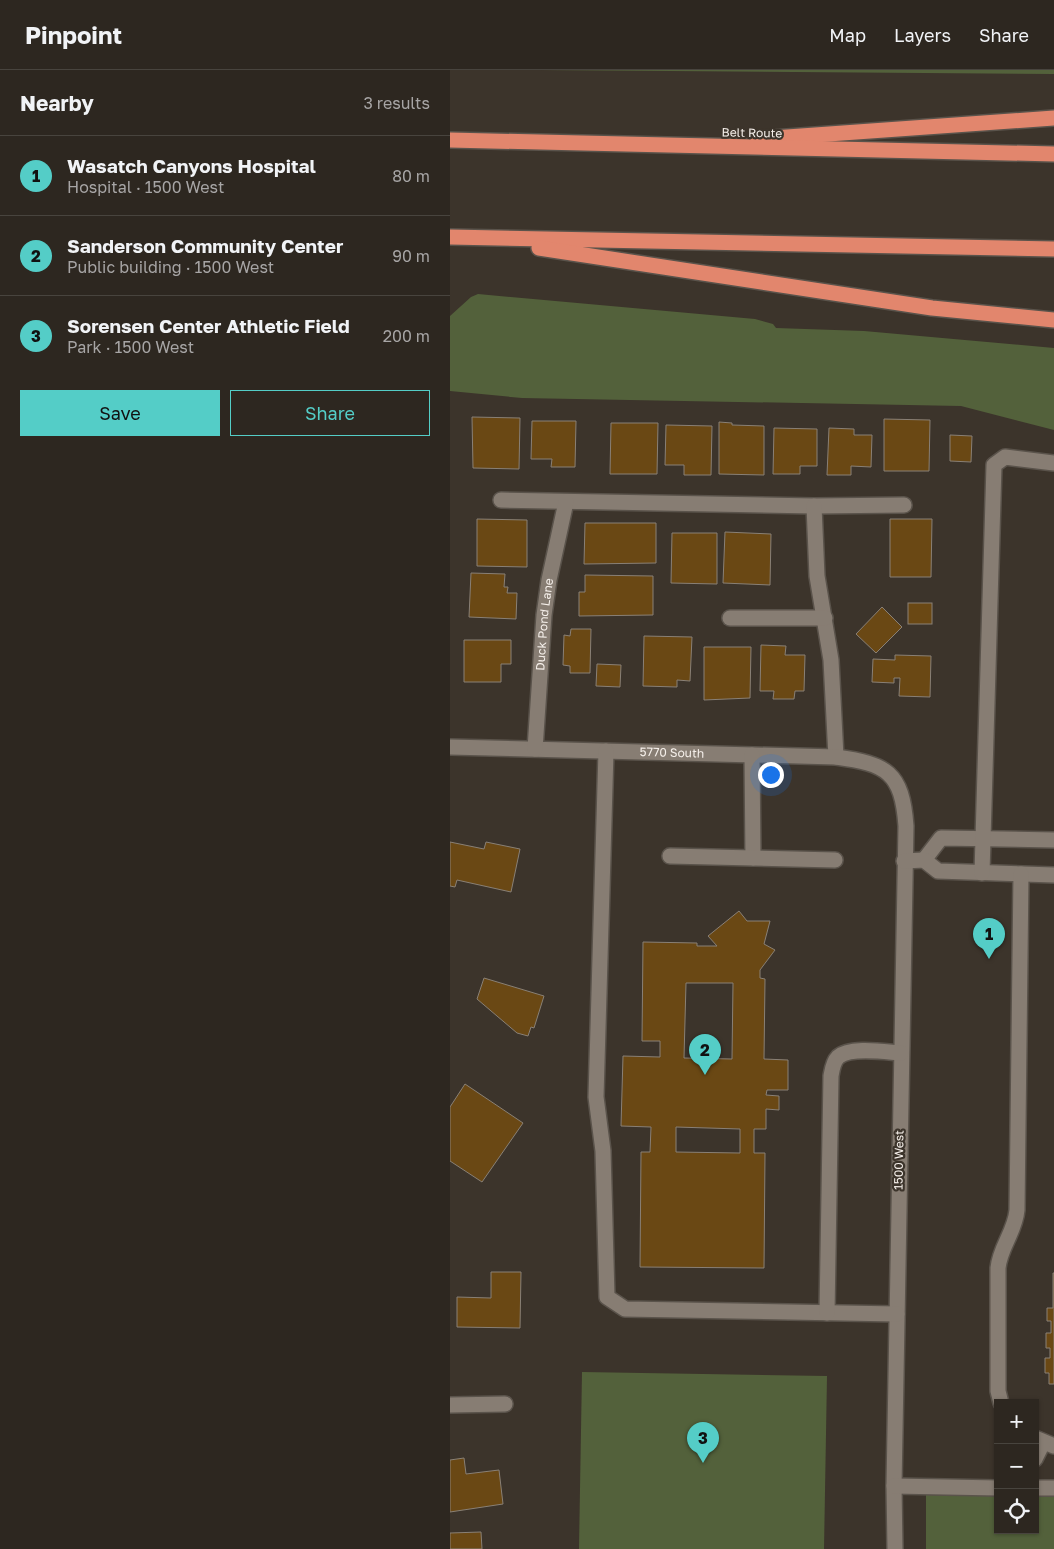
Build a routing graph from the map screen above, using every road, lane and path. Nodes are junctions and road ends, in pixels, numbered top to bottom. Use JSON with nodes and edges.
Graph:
{"nodes":[{"id":1,"x":1054,"y":118,"type":"edge"},
{"id":2,"x":450,"y":140,"type":"edge"},
{"id":3,"x":661,"y":146,"type":"junction"},
{"id":4,"x":1054,"y":154,"type":"edge"},
{"id":5,"x":450,"y":237,"type":"edge"},
{"id":6,"x":477,"y":239,"type":"junction"},
{"id":7,"x":1054,"y":248,"type":"edge"},
{"id":8,"x":1054,"y":320,"type":"edge"},
{"id":9,"x":1054,"y":463,"type":"edge"},
{"id":10,"x":501,"y":500,"type":"dead end"},
{"id":11,"x":566,"y":502,"type":"junction"},
{"id":12,"x":904,"y":505,"type":"dead end"},
{"id":13,"x":814,"y":506,"type":"junction"},
{"id":14,"x":730,"y":618,"type":"dead end"},
{"id":15,"x":826,"y":618,"type":"junction"},
{"id":16,"x":450,"y":747,"type":"edge"},
{"id":17,"x":535,"y":749,"type":"junction"},
{"id":18,"x":606,"y":751,"type":"junction"},
{"id":19,"x":752,"y":755,"type":"junction"},
{"id":20,"x":836,"y":757,"type":"junction"},
{"id":21,"x":892,"y":775,"type":"joint"},
{"id":22,"x":982,"y":838,"type":"junction"},
{"id":23,"x":1054,"y":840,"type":"edge"},
{"id":24,"x":670,"y":856,"type":"dead end"},
{"id":25,"x":753,"y":858,"type":"junction"},
{"id":26,"x":835,"y":860,"type":"dead end"},
{"id":27,"x":924,"y":860,"type":"junction"},
{"id":28,"x":904,"y":861,"type":"junction"},
{"id":29,"x":982,"y":872,"type":"junction"},
{"id":30,"x":1021,"y":874,"type":"junction"},
{"id":31,"x":1054,"y":875,"type":"edge"},
{"id":32,"x":901,"y":1053,"type":"junction"},
{"id":33,"x":827,"y":1313,"type":"junction"},
{"id":34,"x":897,"y":1314,"type":"junction"},
{"id":35,"x":1000,"y":1399,"type":"edge"},
{"id":36,"x":505,"y":1404,"type":"dead end"},
{"id":37,"x":450,"y":1405,"type":"edge"},
{"id":38,"x":894,"y":1486,"type":"junction"},
{"id":39,"x":994,"y":1488,"type":"edge"},
{"id":40,"x":1039,"y":1488,"type":"edge"},
{"id":41,"x":1054,"y":1488,"type":"edge"},
{"id":42,"x":895,"y":1549,"type":"edge"}],
"edges":[{"from":1,"to":3,"type":"highway"},
{"from":2,"to":3,"type":"highway","name":"Belt Route"},
{"from":3,"to":4,"type":"highway","name":"Belt Route"},
{"from":5,"to":6,"type":"highway"},
{"from":6,"to":7,"type":"highway"},
{"from":6,"to":8,"type":"highway"},
{"from":9,"to":22,"type":"street"},
{"from":10,"to":11,"type":"street"},
{"from":11,"to":13,"type":"street"},
{"from":11,"to":17,"type":"street","name":"Duck Pond Lane"},
{"from":12,"to":13,"type":"street"},
{"from":13,"to":15,"type":"street"},
{"from":14,"to":15,"type":"street"},
{"from":15,"to":20,"type":"street"},
{"from":16,"to":17,"type":"street","name":"5770 South"},
{"from":17,"to":18,"type":"street","name":"5770 South"},
{"from":18,"to":19,"type":"street","name":"5770 South"},
{"from":18,"to":33,"type":"street"},
{"from":19,"to":20,"type":"street","name":"5770 South"},
{"from":19,"to":25,"type":"street"},
{"from":20,"to":21,"type":"street","name":"5770 South"},
{"from":21,"to":28,"type":"street","name":"1500 West"},
{"from":22,"to":23,"type":"street"},
{"from":22,"to":27,"type":"street"},
{"from":22,"to":29,"type":"street"},
{"from":24,"to":25,"type":"street"},
{"from":25,"to":26,"type":"street"},
{"from":27,"to":28,"type":"street"},
{"from":27,"to":29,"type":"street"},
{"from":28,"to":32,"type":"street","name":"1500 West"},
{"from":29,"to":30,"type":"street"},
{"from":30,"to":31,"type":"street"},
{"from":30,"to":35,"type":"street"},
{"from":32,"to":33,"type":"street"},
{"from":32,"to":34,"type":"street","name":"1500 West"},
{"from":33,"to":34,"type":"street"},
{"from":34,"to":38,"type":"street","name":"1500 West"},
{"from":36,"to":37,"type":"street"},
{"from":38,"to":39,"type":"street"},
{"from":38,"to":42,"type":"street","name":"1500 West"},
{"from":40,"to":41,"type":"street"}]}
